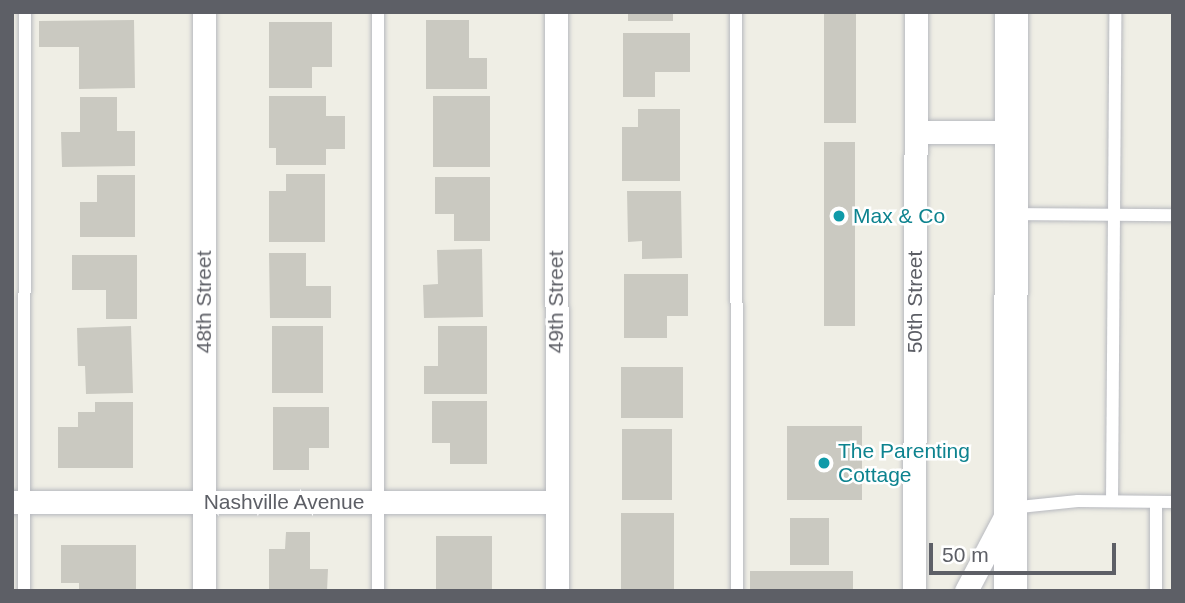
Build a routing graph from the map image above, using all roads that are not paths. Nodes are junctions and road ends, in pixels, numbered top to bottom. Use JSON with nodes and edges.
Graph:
{"nodes":[{"id":1,"x":25,"y":12,"type":"edge"},
{"id":2,"x":204,"y":12,"type":"edge"},
{"id":3,"x":379,"y":12,"type":"edge"},
{"id":4,"x":556,"y":12,"type":"edge"},
{"id":5,"x":736,"y":12,"type":"edge"},
{"id":6,"x":916,"y":12,"type":"edge"},
{"id":7,"x":1011,"y":12,"type":"edge"},
{"id":8,"x":1115,"y":12,"type":"edge"},
{"id":9,"x":916,"y":132,"type":"junction"},
{"id":10,"x":1011,"y":132,"type":"junction"},
{"id":11,"x":1011,"y":214,"type":"junction"},
{"id":12,"x":1113,"y":215,"type":"junction"},
{"id":13,"x":1173,"y":215,"type":"edge"},
{"id":14,"x":1112,"y":501,"type":"junction"},
{"id":15,"x":18,"y":502,"type":"edge"},
{"id":16,"x":204,"y":502,"type":"junction"},
{"id":17,"x":379,"y":502,"type":"junction"},
{"id":18,"x":557,"y":502,"type":"junction"},
{"id":19,"x":1156,"y":502,"type":"junction"},
{"id":20,"x":1173,"y":502,"type":"edge"},
{"id":21,"x":1010,"y":508,"type":"junction"},
{"id":22,"x":24,"y":591,"type":"edge"},
{"id":23,"x":204,"y":591,"type":"edge"},
{"id":24,"x":378,"y":591,"type":"edge"},
{"id":25,"x":557,"y":591,"type":"edge"},
{"id":26,"x":737,"y":591,"type":"edge"},
{"id":27,"x":914,"y":591,"type":"edge"},
{"id":28,"x":966,"y":591,"type":"edge"},
{"id":29,"x":1010,"y":591,"type":"edge"},
{"id":30,"x":1156,"y":591,"type":"edge"}],
"edges":[{"from":1,"to":15,"type":"lane"},
{"from":2,"to":16,"type":"street","name":"48th Street"},
{"from":3,"to":17,"type":"lane"},
{"from":4,"to":18,"type":"street","name":"49th Street"},
{"from":5,"to":26,"type":"lane"},
{"from":6,"to":9,"type":"street","name":"50th Street"},
{"from":7,"to":10,"type":"main road"},
{"from":8,"to":12,"type":"lane"},
{"from":9,"to":10,"type":"street"},
{"from":9,"to":27,"type":"street","name":"50th Street"},
{"from":10,"to":11,"type":"main road"},
{"from":11,"to":12,"type":"lane"},
{"from":11,"to":21,"type":"main road"},
{"from":12,"to":13,"type":"lane"},
{"from":12,"to":14,"type":"lane"},
{"from":14,"to":19,"type":"lane"},
{"from":14,"to":21,"type":"lane"},
{"from":15,"to":16,"type":"street","name":"Nashville Avenue"},
{"from":15,"to":22,"type":"lane"},
{"from":16,"to":17,"type":"street","name":"Nashville Avenue"},
{"from":16,"to":23,"type":"street","name":"48th Street"},
{"from":17,"to":18,"type":"street","name":"Nashville Avenue"},
{"from":17,"to":24,"type":"lane"},
{"from":18,"to":25,"type":"street","name":"49th Street"},
{"from":19,"to":20,"type":"lane"},
{"from":19,"to":30,"type":"lane"},
{"from":21,"to":28,"type":"street"},
{"from":21,"to":29,"type":"main road"}]}
